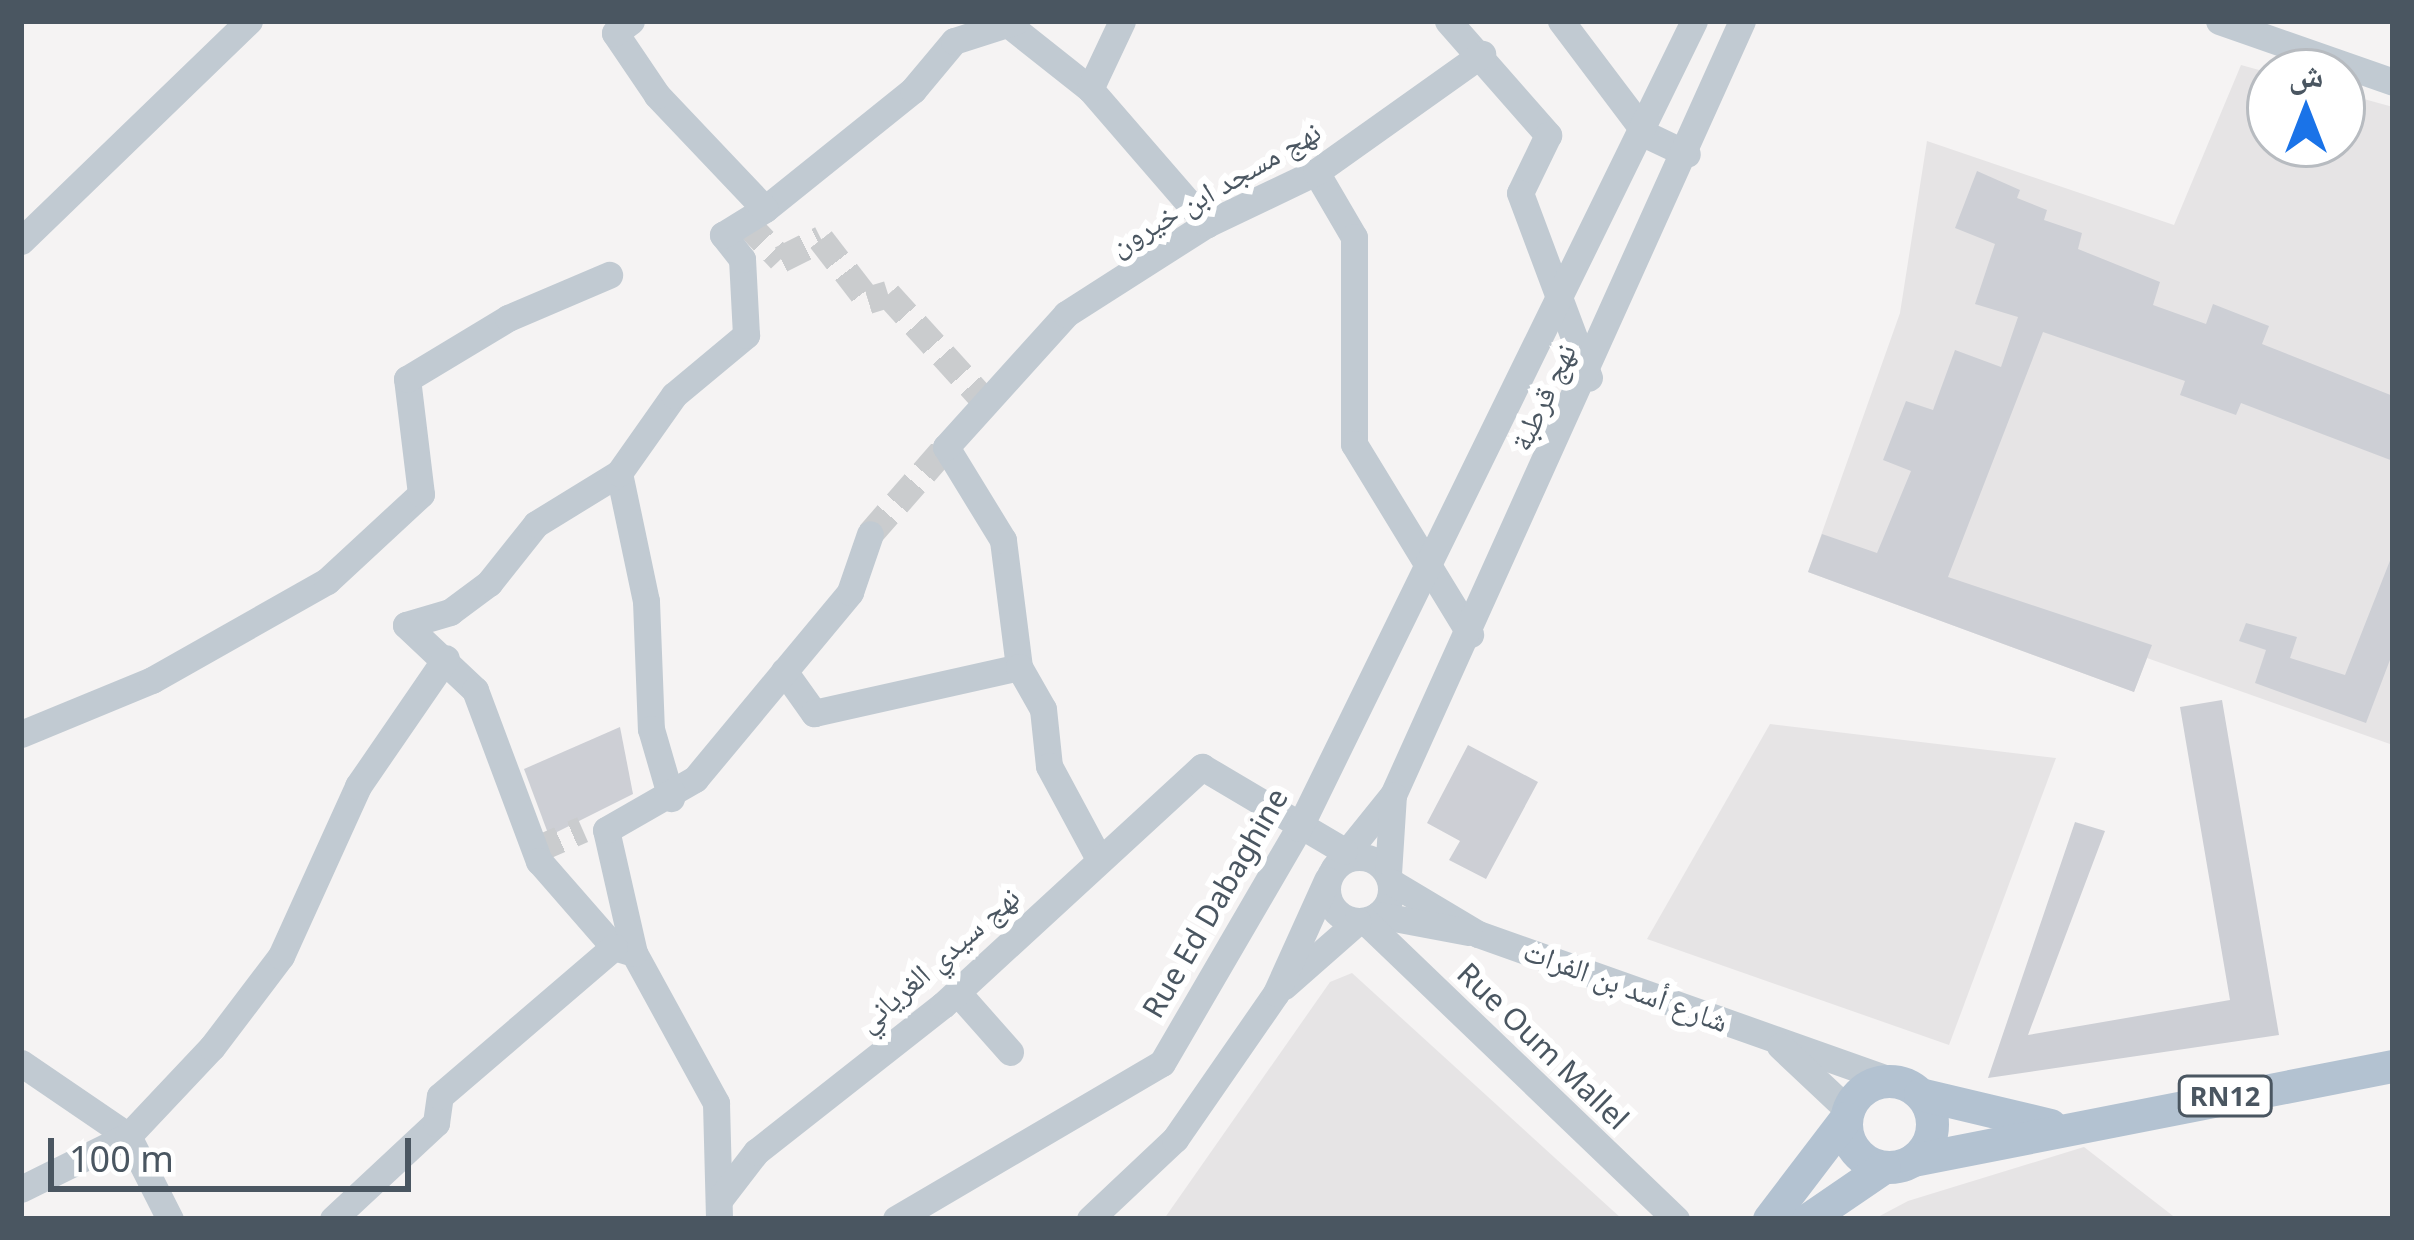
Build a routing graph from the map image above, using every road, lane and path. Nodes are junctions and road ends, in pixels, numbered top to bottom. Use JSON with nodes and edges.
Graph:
{"nodes":[{"id":1,"x":249,"y":21,"type":"edge"},
{"id":2,"x":632,"y":21,"type":"edge"},
{"id":3,"x":1122,"y":21,"type":"edge"},
{"id":4,"x":1448,"y":21,"type":"edge"},
{"id":5,"x":1561,"y":21,"type":"edge"},
{"id":6,"x":1694,"y":21,"type":"edge"},
{"id":7,"x":1742,"y":21,"type":"edge"},
{"id":8,"x":2218,"y":21,"type":"edge"},
{"id":9,"x":1012,"y":22,"type":"edge"},
{"id":10,"x":953,"y":31,"type":"edge"},
{"id":11,"x":1481,"y":54,"type":"junction"},
{"id":12,"x":2393,"y":82,"type":"edge"},
{"id":13,"x":1090,"y":89,"type":"junction"},
{"id":14,"x":1642,"y":127,"type":"junction"},
{"id":15,"x":1687,"y":154,"type":"junction"},
{"id":16,"x":1316,"y":172,"type":"junction"},
{"id":17,"x":765,"y":209,"type":"junction"},
{"id":18,"x":1207,"y":224,"type":"junction"},
{"id":19,"x":21,"y":241,"type":"edge"},
{"id":20,"x":609,"y":275,"type":"dead end"},
{"id":21,"x":1561,"y":303,"type":"junction"},
{"id":22,"x":1588,"y":378,"type":"junction"},
{"id":23,"x":619,"y":472,"type":"junction"},
{"id":24,"x":870,"y":534,"type":"tunnel mouth"},
{"id":25,"x":1429,"y":563,"type":"junction"},
{"id":26,"x":1470,"y":634,"type":"junction"},
{"id":27,"x":446,"y":658,"type":"junction"},
{"id":28,"x":1019,"y":667,"type":"junction"},
{"id":29,"x":784,"y":671,"type":"junction"},
{"id":30,"x":21,"y":734,"type":"edge"},
{"id":31,"x":1393,"y":795,"type":"junction"},
{"id":32,"x":671,"y":798,"type":"junction"},
{"id":33,"x":1299,"y":828,"type":"junction"},
{"id":34,"x":1099,"y":860,"type":"junction"},
{"id":35,"x":1335,"y":866,"type":"junction"},
{"id":36,"x":1389,"y":878,"type":"junction"},
{"id":37,"x":1367,"y":919,"type":"junction"},
{"id":38,"x":1478,"y":934,"type":"junction"},
{"id":39,"x":624,"y":950,"type":"junction"},
{"id":40,"x":956,"y":992,"type":"junction"},
{"id":41,"x":1276,"y":993,"type":"junction"},
{"id":42,"x":1773,"y":1039,"type":"junction"},
{"id":43,"x":1010,"y":1052,"type":"dead end"},
{"id":44,"x":21,"y":1063,"type":"edge"},
{"id":45,"x":2393,"y":1066,"type":"edge"},
{"id":46,"x":1907,"y":1087,"type":"junction"},
{"id":47,"x":1847,"y":1114,"type":"junction"},
{"id":48,"x":2057,"y":1127,"type":"junction"},
{"id":49,"x":128,"y":1136,"type":"junction"},
{"id":50,"x":1898,"y":1164,"type":"junction"},
{"id":51,"x":21,"y":1189,"type":"edge"},
{"id":52,"x":719,"y":1209,"type":"edge"},
{"id":53,"x":170,"y":1219,"type":"edge"},
{"id":54,"x":333,"y":1219,"type":"edge"},
{"id":55,"x":896,"y":1219,"type":"edge"},
{"id":56,"x":1090,"y":1219,"type":"edge"},
{"id":57,"x":1676,"y":1219,"type":"edge"},
{"id":58,"x":1769,"y":1219,"type":"edge"},
{"id":59,"x":1808,"y":1219,"type":"edge"}],
"edges":[{"from":1,"to":19,"type":"street"},
{"from":2,"to":17,"type":"street"},
{"from":3,"to":13,"type":"street"},
{"from":4,"to":11,"type":"street"},
{"from":5,"to":14,"type":"street"},
{"from":6,"to":14,"type":"street","name":"Rue Ed Dabaghine"},
{"from":7,"to":15,"type":"street","name":"نهج قرطبة"},
{"from":8,"to":12,"type":"street"},
{"from":9,"to":10,"type":"street"},
{"from":9,"to":13,"type":"street"},
{"from":10,"to":17,"type":"street"},
{"from":11,"to":16,"type":"street","name":"نهج مسجد ابن خيرون"},
{"from":11,"to":21,"type":"street"},
{"from":13,"to":18,"type":"street"},
{"from":14,"to":15,"type":"street"},
{"from":14,"to":21,"type":"street","name":"Rue Ed Dabaghine"},
{"from":15,"to":22,"type":"street","name":"نهج قرطبة"},
{"from":16,"to":18,"type":"street","name":"نهج مسجد ابن خيرون"},
{"from":16,"to":25,"type":"street"},
{"from":17,"to":23,"type":"street"},
{"from":18,"to":28,"type":"street","name":"نهج مسجد ابن خيرون"},
{"from":20,"to":30,"type":"street"},
{"from":21,"to":22,"type":"street"},
{"from":21,"to":25,"type":"street","name":"Rue Ed Dabaghine"},
{"from":22,"to":26,"type":"street","name":"نهج قرطبة"},
{"from":23,"to":27,"type":"street"},
{"from":23,"to":32,"type":"street"},
{"from":24,"to":29,"type":"street"},
{"from":25,"to":26,"type":"street"},
{"from":25,"to":33,"type":"street","name":"Rue Ed Dabaghine"},
{"from":26,"to":31,"type":"street","name":"نهج قرطبة"},
{"from":27,"to":39,"type":"street"},
{"from":27,"to":49,"type":"street"},
{"from":28,"to":29,"type":"street"},
{"from":28,"to":34,"type":"street"},
{"from":29,"to":32,"type":"street"},
{"from":31,"to":35,"type":"street"},
{"from":31,"to":36,"type":"street"},
{"from":32,"to":39,"type":"street"},
{"from":33,"to":34,"type":"street","name":"نهج سيدي الغرياني"},
{"from":33,"to":35,"type":"street"},
{"from":33,"to":55,"type":"street","name":"Rue Ed Dabaghine"},
{"from":34,"to":40,"type":"street","name":"نهج سيدي الغرياني"},
{"from":35,"to":36,"type":"street"},
{"from":35,"to":37,"type":"street","name":"Rue Oum Mallel"},
{"from":35,"to":41,"type":"street"},
{"from":36,"to":37,"type":"street"},
{"from":36,"to":38,"type":"street"},
{"from":37,"to":38,"type":"street"},
{"from":37,"to":41,"type":"street"},
{"from":37,"to":57,"type":"street","name":"Rue Oum Mallel"},
{"from":38,"to":42,"type":"street","name":"شارع أسد بن الفرات"},
{"from":39,"to":52,"type":"street"},
{"from":39,"to":54,"type":"street"},
{"from":40,"to":43,"type":"street"},
{"from":40,"to":52,"type":"street","name":"نهج سيدي الغرياني"},
{"from":41,"to":56,"type":"street"},
{"from":42,"to":46,"type":"street","name":"شارع أسد بن الفرات"},
{"from":42,"to":47,"type":"street"},
{"from":44,"to":49,"type":"street"},
{"from":45,"to":48,"type":"main road","number":"RN12"},
{"from":46,"to":47,"type":"main road"},
{"from":46,"to":48,"type":"main road"},
{"from":46,"to":50,"type":"main road"},
{"from":47,"to":50,"type":"main road"},
{"from":47,"to":58,"type":"main road"},
{"from":48,"to":50,"type":"main road"},
{"from":49,"to":51,"type":"street"},
{"from":49,"to":53,"type":"street"},
{"from":50,"to":59,"type":"main road"}]}
